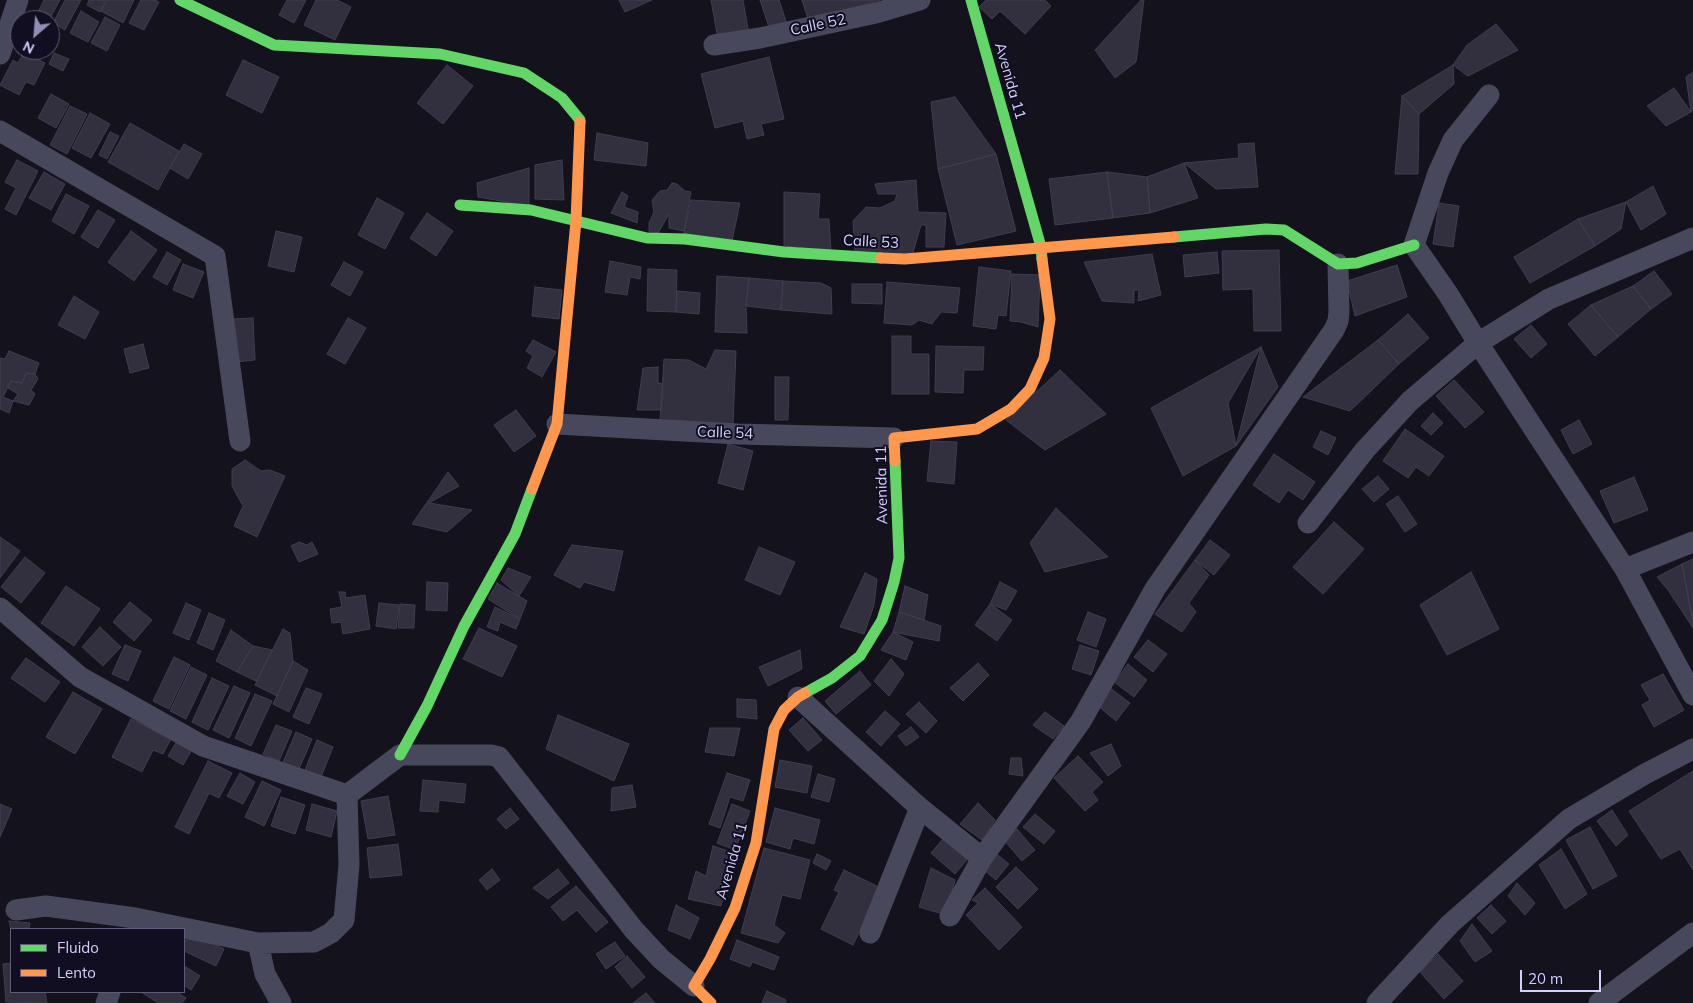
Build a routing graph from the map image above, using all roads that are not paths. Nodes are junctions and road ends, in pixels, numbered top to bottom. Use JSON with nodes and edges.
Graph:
{"nodes":[{"id":1,"x":18,"y":0,"type":"edge"},
{"id":2,"x":180,"y":0,"type":"edge"},
{"id":3,"x":920,"y":0,"type":"edge"},
{"id":4,"x":971,"y":0,"type":"edge"},
{"id":5,"x":714,"y":45,"type":"dead end"},
{"id":6,"x":0,"y":54,"type":"edge"},
{"id":7,"x":1489,"y":96,"type":"dead end"},
{"id":8,"x":0,"y":132,"type":"edge"},
{"id":9,"x":460,"y":205,"type":"dead end"},
{"id":10,"x":576,"y":220,"type":"junction"},
{"id":11,"x":1693,"y":238,"type":"edge"},
{"id":12,"x":1414,"y":246,"type":"junction"},
{"id":13,"x":1041,"y":247,"type":"junction"},
{"id":14,"x":1338,"y":264,"type":"junction"},
{"id":15,"x":1478,"y":343,"type":"junction"},
{"id":16,"x":557,"y":424,"type":"junction"},
{"id":17,"x":894,"y":438,"type":"junction"},
{"id":18,"x":240,"y":441,"type":"dead end"},
{"id":19,"x":1308,"y":523,"type":"dead end"},
{"id":20,"x":1693,"y":542,"type":"edge"},
{"id":21,"x":1626,"y":569,"type":"junction"},
{"id":22,"x":0,"y":608,"type":"edge"},
{"id":23,"x":1693,"y":695,"type":"edge"},
{"id":24,"x":798,"y":697,"type":"junction"},
{"id":25,"x":1693,"y":749,"type":"edge"},
{"id":26,"x":400,"y":755,"type":"junction"},
{"id":27,"x":347,"y":795,"type":"junction"},
{"id":28,"x":920,"y":808,"type":"junction"},
{"id":29,"x":982,"y":858,"type":"junction"},
{"id":30,"x":16,"y":910,"type":"dead end"},
{"id":31,"x":950,"y":916,"type":"dead end"},
{"id":32,"x":133,"y":923,"type":"edge"},
{"id":33,"x":164,"y":928,"type":"edge"},
{"id":34,"x":185,"y":931,"type":"edge"},
{"id":35,"x":870,"y":934,"type":"dead end"},
{"id":36,"x":1690,"y":942,"type":"edge"},
{"id":37,"x":258,"y":943,"type":"junction"},
{"id":38,"x":694,"y":986,"type":"junction"},
{"id":39,"x":281,"y":1003,"type":"edge"},
{"id":40,"x":711,"y":1003,"type":"edge"},
{"id":41,"x":1377,"y":1003,"type":"edge"},
{"id":42,"x":1599,"y":1003,"type":"edge"}],
"edges":[{"from":1,"to":6,"type":"street"},
{"from":2,"to":10,"type":"street"},
{"from":3,"to":5,"type":"street","name":"Calle 52"},
{"from":4,"to":13,"type":"street","name":"Avenida 11"},
{"from":7,"to":12,"type":"street"},
{"from":8,"to":18,"type":"street"},
{"from":9,"to":10,"type":"street","name":"Calle 53"},
{"from":10,"to":13,"type":"street","name":"Calle 53"},
{"from":10,"to":16,"type":"street"},
{"from":11,"to":15,"type":"street"},
{"from":12,"to":14,"type":"street"},
{"from":12,"to":15,"type":"street"},
{"from":13,"to":14,"type":"street","name":"Calle 53"},
{"from":13,"to":17,"type":"street","name":"Avenida 11"},
{"from":14,"to":29,"type":"street"},
{"from":15,"to":19,"type":"street"},
{"from":15,"to":21,"type":"street"},
{"from":16,"to":17,"type":"street","name":"Calle 54"},
{"from":16,"to":26,"type":"street"},
{"from":17,"to":24,"type":"street","name":"Avenida 11"},
{"from":20,"to":21,"type":"street"},
{"from":21,"to":23,"type":"street"},
{"from":22,"to":27,"type":"street"},
{"from":24,"to":28,"type":"street"},
{"from":24,"to":38,"type":"street","name":"Avenida 11"},
{"from":25,"to":41,"type":"street"},
{"from":26,"to":27,"type":"street"},
{"from":26,"to":38,"type":"street"},
{"from":27,"to":37,"type":"street"},
{"from":28,"to":29,"type":"street"},
{"from":28,"to":35,"type":"street"},
{"from":29,"to":31,"type":"street"},
{"from":30,"to":32,"type":"street"},
{"from":32,"to":33,"type":"street"},
{"from":34,"to":37,"type":"street"},
{"from":36,"to":42,"type":"street"},
{"from":37,"to":39,"type":"street"},
{"from":38,"to":40,"type":"street"}]}
